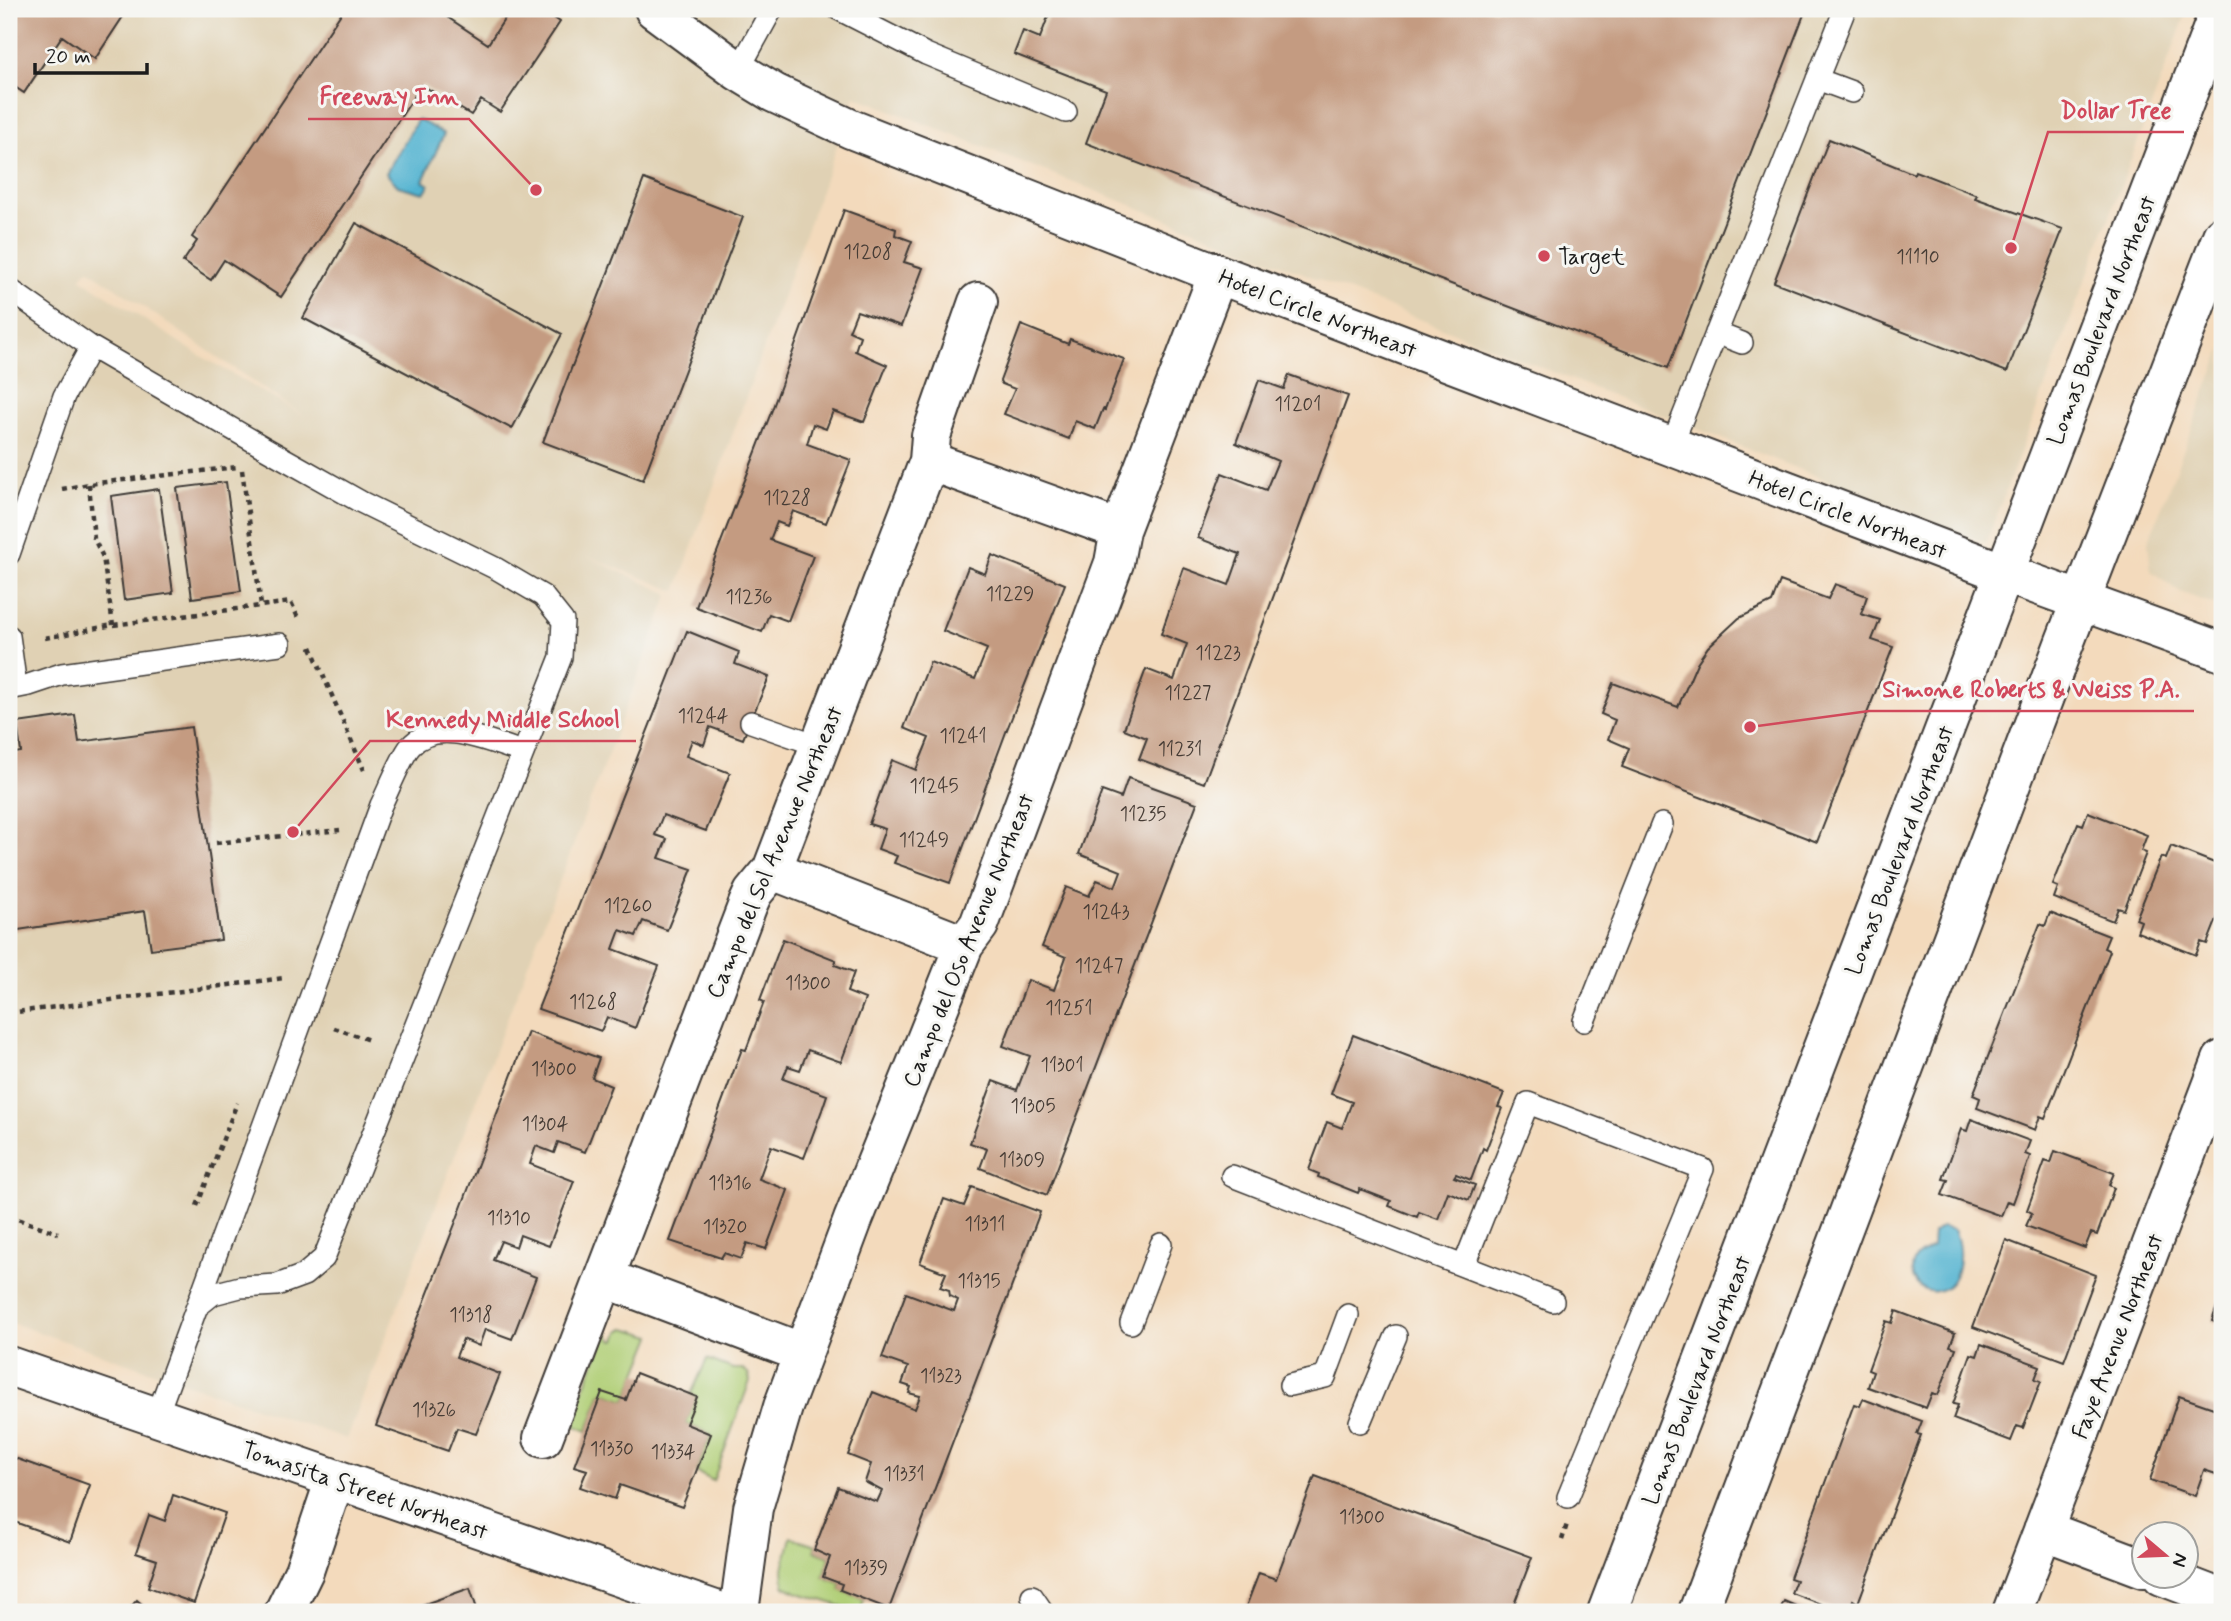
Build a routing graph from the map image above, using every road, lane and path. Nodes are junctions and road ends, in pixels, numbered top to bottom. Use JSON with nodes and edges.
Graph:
{"nodes":[{"id":1,"x":654,"y":9,"type":"edge"},
{"id":2,"x":772,"y":9,"type":"edge"},
{"id":3,"x":838,"y":9,"type":"edge"},
{"id":4,"x":1846,"y":9,"type":"edge"},
{"id":5,"x":2220,"y":9,"type":"edge"},
{"id":6,"x":738,"y":71,"type":"junction"},
{"id":7,"x":1817,"y":79,"type":"junction"},
{"id":8,"x":1853,"y":92,"type":"dead end"},
{"id":9,"x":1066,"y":111,"type":"dead end"},
{"id":10,"x":2222,"y":236,"type":"edge"},
{"id":11,"x":1218,"y":274,"type":"junction"},
{"id":12,"x":9,"y":289,"type":"edge"},
{"id":13,"x":978,"y":302,"type":"dead end"},
{"id":14,"x":1716,"y":333,"type":"junction"},
{"id":15,"x":1742,"y":343,"type":"dead end"},
{"id":16,"x":91,"y":347,"type":"junction"},
{"id":17,"x":1671,"y":447,"type":"junction"},
{"id":18,"x":929,"y":461,"type":"junction"},
{"id":19,"x":89,"y":484,"type":"junction"},
{"id":20,"x":28,"y":496,"type":"junction"},
{"id":21,"x":1120,"y":530,"type":"junction"},
{"id":22,"x":9,"y":554,"type":"edge"},
{"id":23,"x":2004,"y":573,"type":"junction"},
{"id":24,"x":2081,"y":600,"type":"junction"},
{"id":25,"x":261,"y":605,"type":"dead end"},
{"id":26,"x":113,"y":625,"type":"dead end"},
{"id":27,"x":9,"y":636,"type":"edge"},
{"id":28,"x":280,"y":644,"type":"dead end"},
{"id":29,"x":2222,"y":652,"type":"edge"},
{"id":30,"x":13,"y":688,"type":"edge"},
{"id":31,"x":751,"y":722,"type":"dead end"},
{"id":32,"x":820,"y":746,"type":"junction"},
{"id":33,"x":522,"y":752,"type":"junction"},
{"id":34,"x":1662,"y":824,"type":"dead end"},
{"id":35,"x":341,"y":830,"type":"dead end"},
{"id":36,"x":216,"y":843,"type":"dead end"},
{"id":37,"x":772,"y":870,"type":"junction"},
{"id":38,"x":964,"y":945,"type":"junction"},
{"id":39,"x":284,"y":978,"type":"dead end"},
{"id":40,"x":9,"y":1013,"type":"edge"},
{"id":41,"x":1584,"y":1021,"type":"dead end"},
{"id":42,"x":334,"y":1028,"type":"dead end"},
{"id":43,"x":369,"y":1040,"type":"dead end"},
{"id":44,"x":2222,"y":1060,"type":"edge"},
{"id":45,"x":2208,"y":1140,"type":"edge"},
{"id":46,"x":1232,"y":1176,"type":"dead end"},
{"id":47,"x":9,"y":1216,"type":"edge"},
{"id":48,"x":58,"y":1233,"type":"dead end"},
{"id":49,"x":1160,"y":1244,"type":"dead end"},
{"id":50,"x":1464,"y":1265,"type":"junction"},
{"id":51,"x":606,"y":1278,"type":"junction"},
{"id":52,"x":1553,"y":1301,"type":"dead end"},
{"id":53,"x":198,"y":1306,"type":"junction"},
{"id":54,"x":1348,"y":1315,"type":"dead end"},
{"id":55,"x":1131,"y":1323,"type":"dead end"},
{"id":56,"x":1396,"y":1335,"type":"dead end"},
{"id":57,"x":803,"y":1353,"type":"junction"},
{"id":58,"x":9,"y":1366,"type":"edge"},
{"id":59,"x":1290,"y":1385,"type":"dead end"},
{"id":60,"x":156,"y":1418,"type":"junction"},
{"id":61,"x":1360,"y":1422,"type":"dead end"},
{"id":62,"x":543,"y":1438,"type":"dead end"},
{"id":63,"x":335,"y":1479,"type":"junction"},
{"id":64,"x":1568,"y":1497,"type":"dead end"},
{"id":65,"x":2043,"y":1530,"type":"junction"},
{"id":66,"x":2130,"y":1563,"type":"edge"},
{"id":67,"x":2199,"y":1590,"type":"edge"},
{"id":68,"x":2222,"y":1599,"type":"edge"},
{"id":69,"x":284,"y":1612,"type":"edge"},
{"id":70,"x":721,"y":1612,"type":"edge"},
{"id":71,"x":739,"y":1612,"type":"edge"},
{"id":72,"x":1607,"y":1612,"type":"edge"},
{"id":73,"x":1698,"y":1612,"type":"edge"},
{"id":74,"x":2012,"y":1612,"type":"edge"}],
"edges":[{"from":1,"to":6,"type":"street","name":"Hotel Circle Northeast"},
{"from":2,"to":6,"type":"lane"},
{"from":3,"to":9,"type":"lane"},
{"from":4,"to":7,"type":"lane"},
{"from":5,"to":23,"type":"street","name":"Lomas Boulevard Northeast"},
{"from":6,"to":11,"type":"street","name":"Hotel Circle Northeast"},
{"from":7,"to":8,"type":"lane"},
{"from":7,"to":14,"type":"lane"},
{"from":10,"to":24,"type":"street"},
{"from":11,"to":17,"type":"street","name":"Hotel Circle Northeast"},
{"from":11,"to":21,"type":"street","name":"Campo del Oso Avenue Northeast"},
{"from":12,"to":16,"type":"lane"},
{"from":13,"to":18,"type":"street","name":"Campo del Sol Avenue Northeast"},
{"from":14,"to":15,"type":"lane"},
{"from":14,"to":17,"type":"lane"},
{"from":16,"to":20,"type":"lane"},
{"from":16,"to":33,"type":"lane"},
{"from":17,"to":23,"type":"street","name":"Hotel Circle Northeast"},
{"from":18,"to":21,"type":"street"},
{"from":18,"to":32,"type":"street","name":"Campo del Sol Avenue Northeast"},
{"from":19,"to":20,"type":"path"},
{"from":19,"to":25,"type":"path"},
{"from":19,"to":26,"type":"path"},
{"from":20,"to":22,"type":"lane"},
{"from":21,"to":38,"type":"street","name":"Campo del Oso Avenue Northeast"},
{"from":23,"to":24,"type":"street","name":"Hotel Circle Northeast"},
{"from":23,"to":72,"type":"street","name":"Lomas Boulevard Northeast"},
{"from":24,"to":29,"type":"street","name":"Hotel Circle Northeast"},
{"from":24,"to":73,"type":"street"},
{"from":27,"to":30,"type":"lane"},
{"from":28,"to":30,"type":"lane"},
{"from":31,"to":32,"type":"lane"},
{"from":32,"to":37,"type":"street","name":"Campo del Sol Avenue Northeast"},
{"from":33,"to":53,"type":"lane"},
{"from":33,"to":53,"type":"lane"},
{"from":34,"to":41,"type":"lane"},
{"from":35,"to":36,"type":"path"},
{"from":37,"to":38,"type":"street"},
{"from":37,"to":51,"type":"street","name":"Campo del Sol Avenue Northeast"},
{"from":38,"to":57,"type":"street","name":"Campo del Oso Avenue Northeast"},
{"from":39,"to":40,"type":"path"},
{"from":42,"to":43,"type":"path"},
{"from":44,"to":45,"type":"street","name":"Faye Avenue Northeast"},
{"from":45,"to":65,"type":"street","name":"Faye Avenue Northeast"},
{"from":46,"to":50,"type":"lane"},
{"from":47,"to":48,"type":"path"},
{"from":49,"to":55,"type":"lane"},
{"from":50,"to":52,"type":"lane"},
{"from":50,"to":64,"type":"lane"},
{"from":51,"to":57,"type":"street"},
{"from":51,"to":62,"type":"street","name":"Campo del Sol Avenue Northeast"},
{"from":53,"to":60,"type":"lane"},
{"from":54,"to":59,"type":"lane"},
{"from":56,"to":61,"type":"lane"},
{"from":57,"to":71,"type":"street","name":"Campo del Oso Avenue Northeast"},
{"from":58,"to":60,"type":"street","name":"Tomasita Street Northeast"},
{"from":60,"to":63,"type":"street","name":"Tomasita Street Northeast"},
{"from":63,"to":69,"type":"street"},
{"from":63,"to":70,"type":"street","name":"Tomasita Street Northeast"},
{"from":65,"to":66,"type":"street"},
{"from":65,"to":74,"type":"street","name":"Faye Avenue Northeast"},
{"from":67,"to":68,"type":"street"}]}
